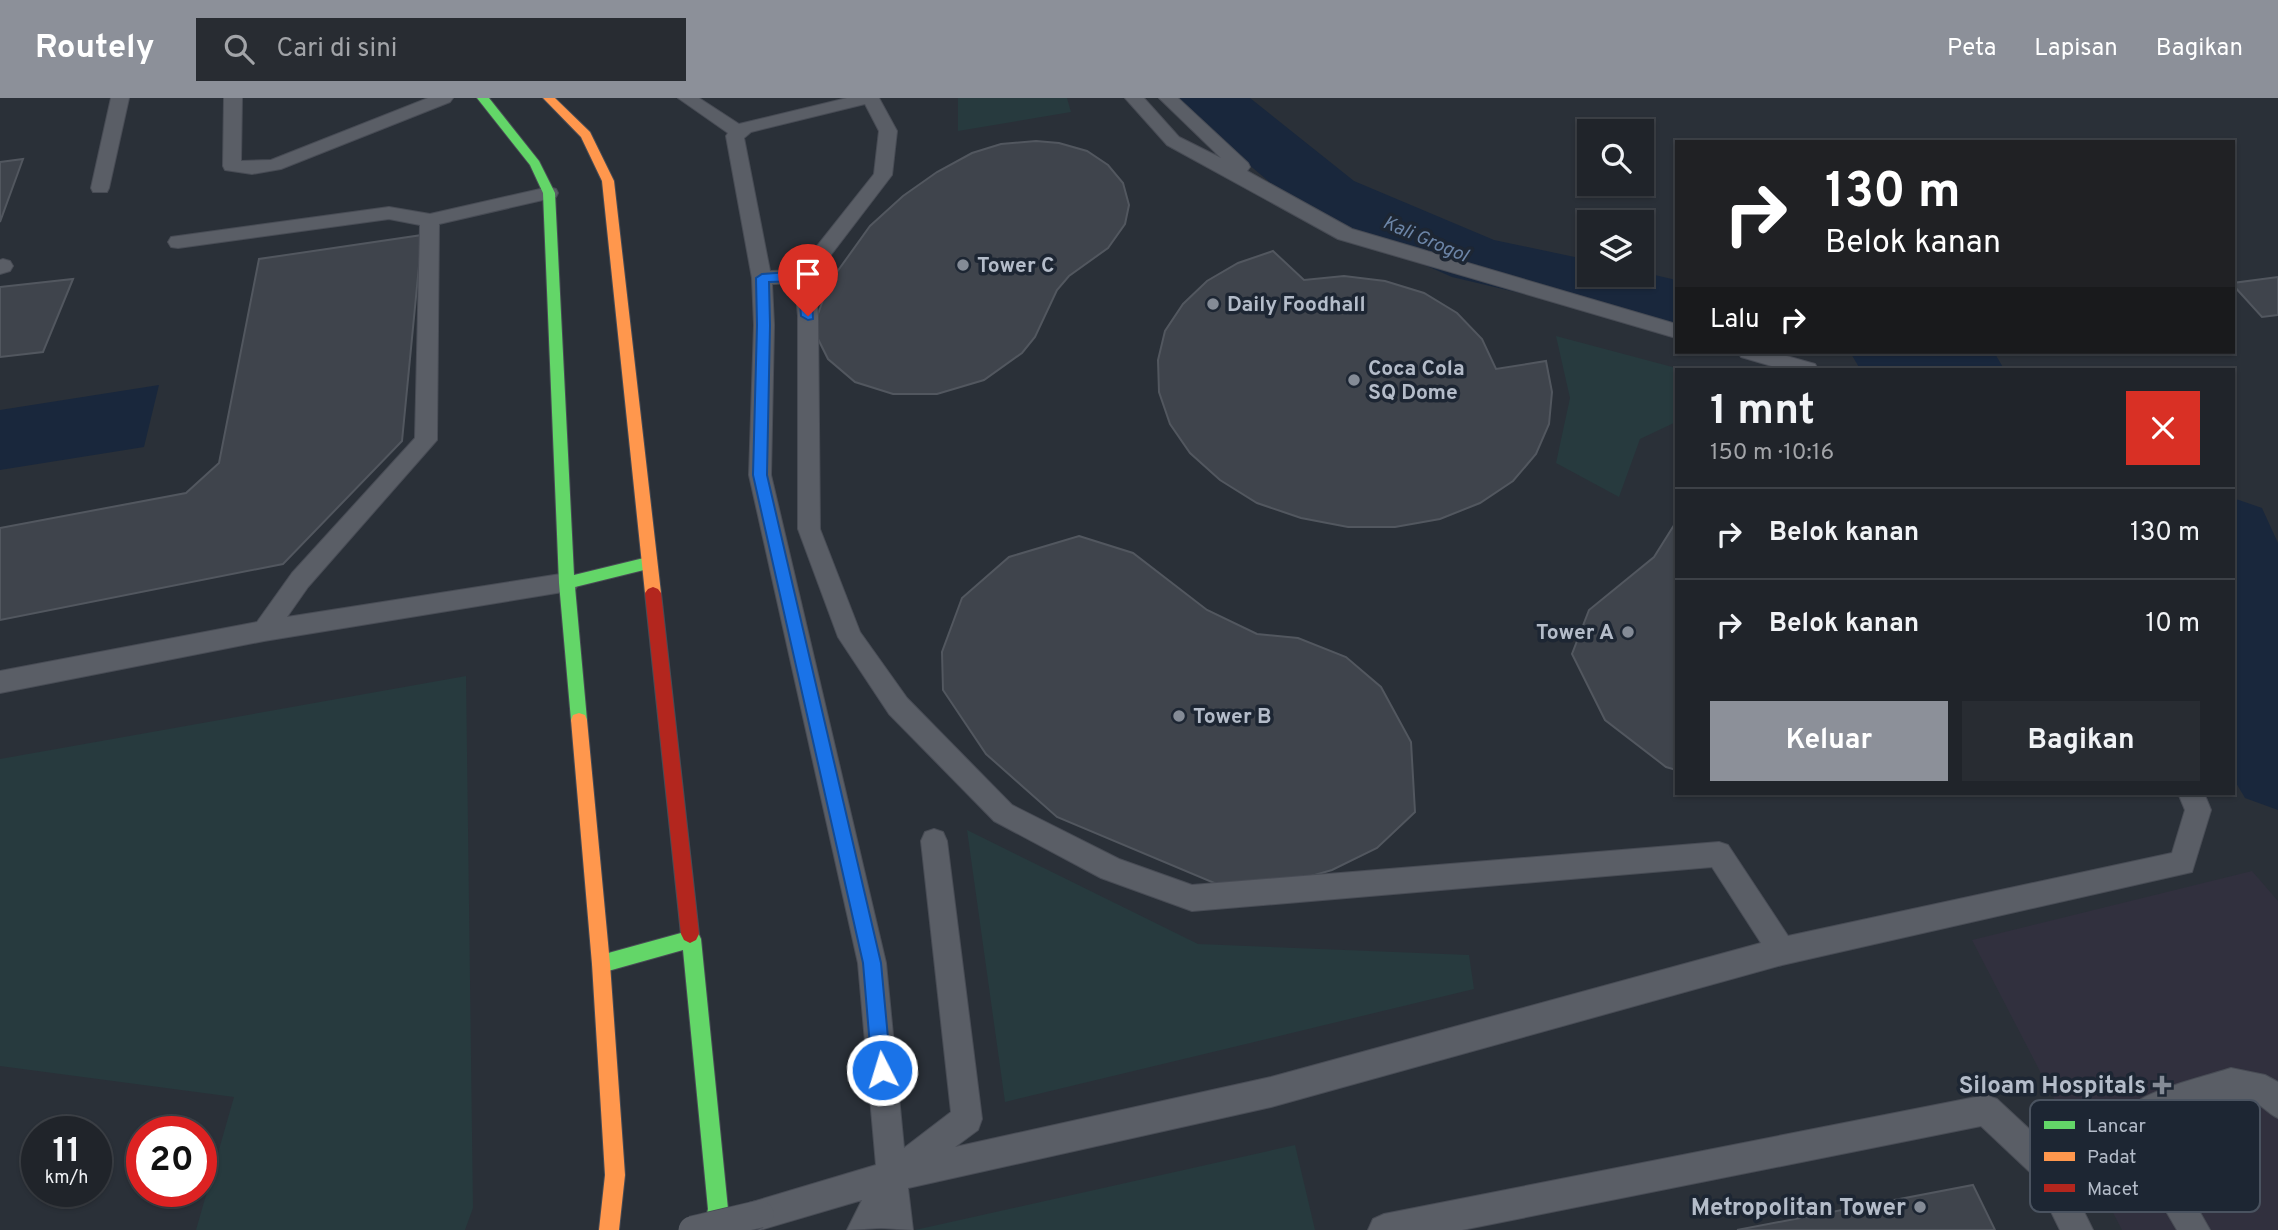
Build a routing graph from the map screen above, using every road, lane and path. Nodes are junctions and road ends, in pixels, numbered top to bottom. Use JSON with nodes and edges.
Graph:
{"nodes":[{"id":1,"x":120,"y":98,"type":"edge"},
{"id":2,"x":233,"y":98,"type":"edge"},
{"id":3,"x":444,"y":98,"type":"edge"},
{"id":4,"x":483,"y":98,"type":"edge"},
{"id":5,"x":549,"y":98,"type":"edge"},
{"id":6,"x":687,"y":98,"type":"edge"},
{"id":7,"x":870,"y":98,"type":"edge"},
{"id":8,"x":1134,"y":98,"type":"edge"},
{"id":9,"x":1168,"y":98,"type":"edge"},
{"id":10,"x":738,"y":132,"type":"junction"},
{"id":11,"x":100,"y":188,"type":"dead end"},
{"id":12,"x":1268,"y":190,"type":"junction"},
{"id":13,"x":555,"y":192,"type":"junction"},
{"id":14,"x":430,"y":220,"type":"junction"},
{"id":15,"x":178,"y":242,"type":"dead end"},
{"id":16,"x":804,"y":276,"type":"junction"},
{"id":17,"x":762,"y":278,"type":"junction"},
{"id":18,"x":1675,"y":331,"type":"edge"},
{"id":19,"x":1755,"y":354,"type":"edge"},
{"id":20,"x":1804,"y":368,"type":"edge"},
{"id":21,"x":648,"y":564,"type":"junction"},
{"id":22,"x":567,"y":583,"type":"junction"},
{"id":23,"x":264,"y":631,"type":"junction"},
{"id":24,"x":0,"y":682,"type":"edge"},
{"id":25,"x":2192,"y":795,"type":"edge"},
{"id":26,"x":934,"y":841,"type":"dead end"},
{"id":27,"x":692,"y":939,"type":"junction"},
{"id":28,"x":1783,"y":951,"type":"junction"},
{"id":29,"x":601,"y":964,"type":"junction"},
{"id":30,"x":2180,"y":1100,"type":"edge"},
{"id":31,"x":2278,"y":1103,"type":"edge"},
{"id":32,"x":2030,"y":1151,"type":"edge"},
{"id":33,"x":892,"y":1176,"type":"junction"},
{"id":34,"x":2068,"y":1212,"type":"edge"},
{"id":35,"x":2184,"y":1212,"type":"edge"},
{"id":36,"x":609,"y":1230,"type":"edge"},
{"id":37,"x":692,"y":1230,"type":"edge"},
{"id":38,"x":713,"y":1230,"type":"edge"},
{"id":39,"x":863,"y":1230,"type":"edge"},
{"id":40,"x":897,"y":1230,"type":"edge"},
{"id":41,"x":1384,"y":1230,"type":"edge"},
{"id":42,"x":2077,"y":1230,"type":"edge"},
{"id":43,"x":2194,"y":1230,"type":"edge"}],
"edges":[{"from":1,"to":11,"type":"lane"},
{"from":2,"to":3,"type":"lane"},
{"from":4,"to":13,"type":"street"},
{"from":5,"to":21,"type":"street"},
{"from":6,"to":10,"type":"lane"},
{"from":7,"to":10,"type":"lane"},
{"from":7,"to":16,"type":"lane"},
{"from":8,"to":12,"type":"lane"},
{"from":9,"to":12,"type":"lane"},
{"from":10,"to":17,"type":"lane"},
{"from":12,"to":18,"type":"lane"},
{"from":13,"to":14,"type":"lane"},
{"from":13,"to":22,"type":"street"},
{"from":14,"to":15,"type":"lane"},
{"from":14,"to":23,"type":"lane"},
{"from":16,"to":17,"type":"lane"},
{"from":16,"to":28,"type":"lane"},
{"from":17,"to":33,"type":"lane"},
{"from":19,"to":20,"type":"lane"},
{"from":21,"to":22,"type":"street"},
{"from":21,"to":27,"type":"street"},
{"from":22,"to":23,"type":"lane"},
{"from":22,"to":29,"type":"street"},
{"from":23,"to":24,"type":"lane"},
{"from":25,"to":28,"type":"lane"},
{"from":26,"to":33,"type":"lane"},
{"from":27,"to":29,"type":"street"},
{"from":27,"to":38,"type":"street"},
{"from":28,"to":33,"type":"lane"},
{"from":29,"to":36,"type":"street"},
{"from":30,"to":31,"type":"lane"},
{"from":32,"to":41,"type":"lane"},
{"from":33,"to":37,"type":"lane","bridge":true},
{"from":33,"to":39,"type":"lane"},
{"from":33,"to":40,"type":"lane"},
{"from":34,"to":42,"type":"lane"},
{"from":35,"to":43,"type":"lane"}]}
